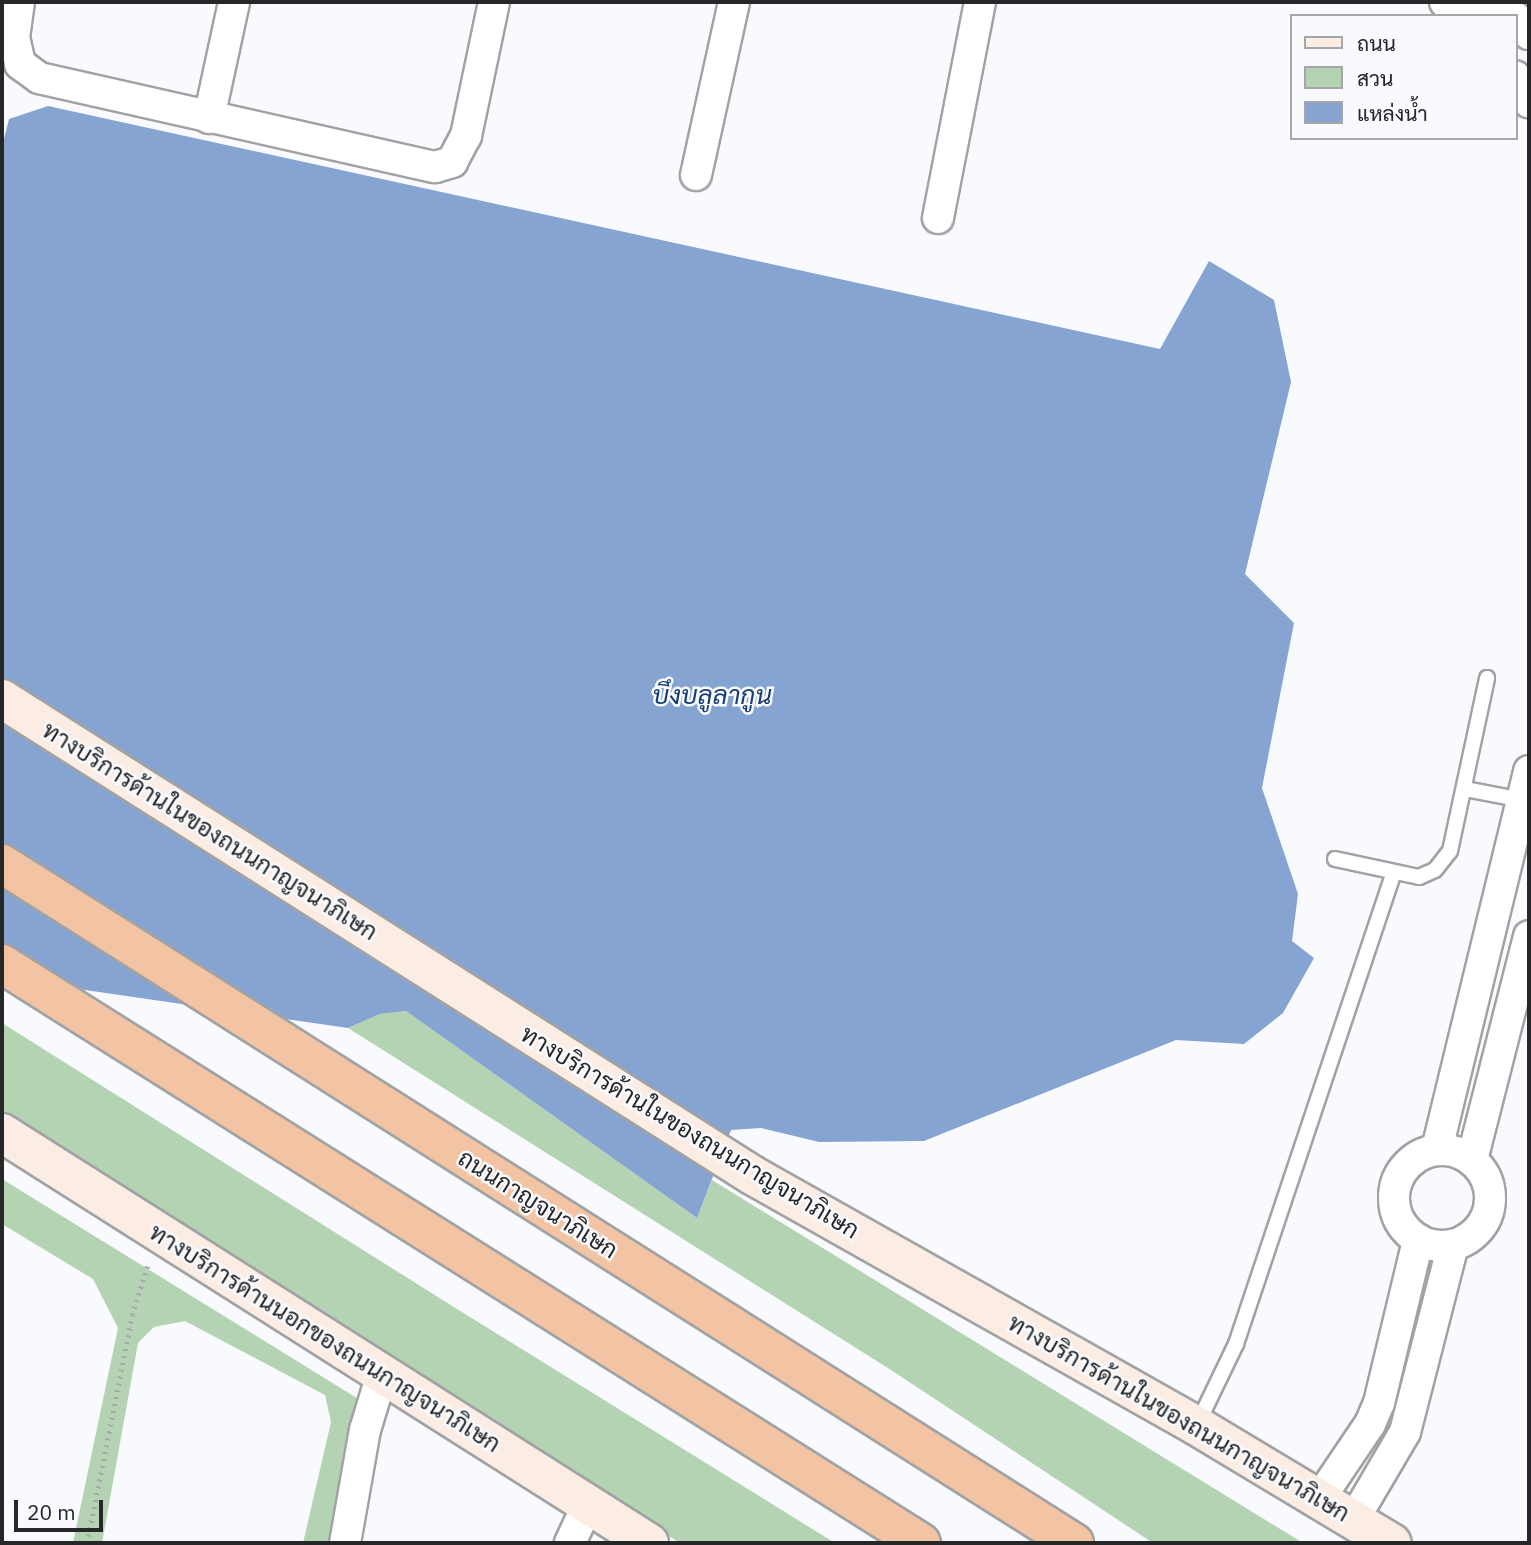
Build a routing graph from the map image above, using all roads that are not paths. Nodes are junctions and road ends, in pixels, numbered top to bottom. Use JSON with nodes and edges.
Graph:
{"nodes":[{"id":1,"x":19,"y":2,"type":"edge"},
{"id":2,"x":234,"y":2,"type":"edge"},
{"id":3,"x":494,"y":2,"type":"edge"},
{"id":4,"x":734,"y":2,"type":"edge"},
{"id":5,"x":979,"y":2,"type":"edge"},
{"id":6,"x":1445,"y":2,"type":"edge"},
{"id":7,"x":1463,"y":14,"type":"edge"},
{"id":8,"x":1517,"y":80,"type":"edge"},
{"id":9,"x":1529,"y":102,"type":"edge"},
{"id":10,"x":209,"y":118,"type":"junction"},
{"id":11,"x":696,"y":176,"type":"dead end"},
{"id":12,"x":938,"y":218,"type":"dead end"},
{"id":13,"x":1487,"y":678,"type":"dead end"},
{"id":14,"x":2,"y":699,"type":"edge"},
{"id":15,"x":1529,"y":771,"type":"edge"},
{"id":16,"x":1465,"y":789,"type":"junction"},
{"id":17,"x":1523,"y":800,"type":"junction"},
{"id":18,"x":1335,"y":859,"type":"dead end"},
{"id":19,"x":2,"y":864,"type":"edge"},
{"id":20,"x":1394,"y":873,"type":"junction"},
{"id":21,"x":1529,"y":936,"type":"edge"},
{"id":22,"x":2,"y":964,"type":"edge"},
{"id":23,"x":2,"y":1133,"type":"edge"},
{"id":24,"x":1437,"y":1149,"type":"junction"},
{"id":25,"x":1472,"y":1160,"type":"junction"},
{"id":26,"x":1418,"y":1240,"type":"junction"},
{"id":27,"x":1453,"y":1245,"type":"junction"},
{"id":28,"x":382,"y":1374,"type":"junction"},
{"id":29,"x":1196,"y":1426,"type":"junction"},
{"id":30,"x":1320,"y":1497,"type":"junction"},
{"id":31,"x":588,"y":1504,"type":"junction"},
{"id":32,"x":1354,"y":1519,"type":"junction"},
{"id":33,"x":345,"y":1543,"type":"edge"},
{"id":34,"x":570,"y":1543,"type":"edge"},
{"id":35,"x":649,"y":1543,"type":"edge"},
{"id":36,"x":921,"y":1543,"type":"edge"},
{"id":37,"x":1074,"y":1543,"type":"edge"},
{"id":38,"x":1392,"y":1543,"type":"edge"}],
"edges":[{"from":1,"to":10,"type":"street"},
{"from":2,"to":10,"type":"street"},
{"from":3,"to":10,"type":"street"},
{"from":4,"to":11,"type":"street"},
{"from":5,"to":12,"type":"street"},
{"from":6,"to":7,"type":"street"},
{"from":8,"to":9,"type":"street"},
{"from":13,"to":16,"type":"lane"},
{"from":14,"to":29,"type":"main road","name":"ทางบริการด้านในของถนนกาญจนาภิเษก"},
{"from":15,"to":17,"type":"street"},
{"from":16,"to":17,"type":"lane"},
{"from":16,"to":20,"type":"lane"},
{"from":17,"to":24,"type":"street"},
{"from":18,"to":20,"type":"lane"},
{"from":19,"to":37,"type":"highway","name":"ถนนกาญจนาภิเษก"},
{"from":20,"to":29,"type":"lane"},
{"from":21,"to":25,"type":"street"},
{"from":22,"to":36,"type":"highway"},
{"from":23,"to":28,"type":"main road","name":"ทางบริการด้านนอกของถนนกาญจนาภิเษก"},
{"from":24,"to":25,"type":"street"},
{"from":24,"to":26,"type":"street"},
{"from":25,"to":27,"type":"street"},
{"from":26,"to":27,"type":"street"},
{"from":26,"to":30,"type":"street"},
{"from":27,"to":32,"type":"street"},
{"from":28,"to":31,"type":"main road","name":"ทางบริการด้านนอกของถนนกาญจนาภิเษก"},
{"from":28,"to":33,"type":"street"},
{"from":29,"to":30,"type":"main road","name":"ทางบริการด้านในของถนนกาญจนาภิเษก"},
{"from":30,"to":32,"type":"main road","name":"ทางบริการด้านในของถนนกาญจนาภิเษก"},
{"from":31,"to":34,"type":"street"},
{"from":31,"to":35,"type":"main road","name":"ทางบริการด้านนอกของถนนกาญจนาภิเษก"},
{"from":32,"to":38,"type":"main road","name":"ทางบริการด้านในของถนนกาญจนาภิเษก"}]}
